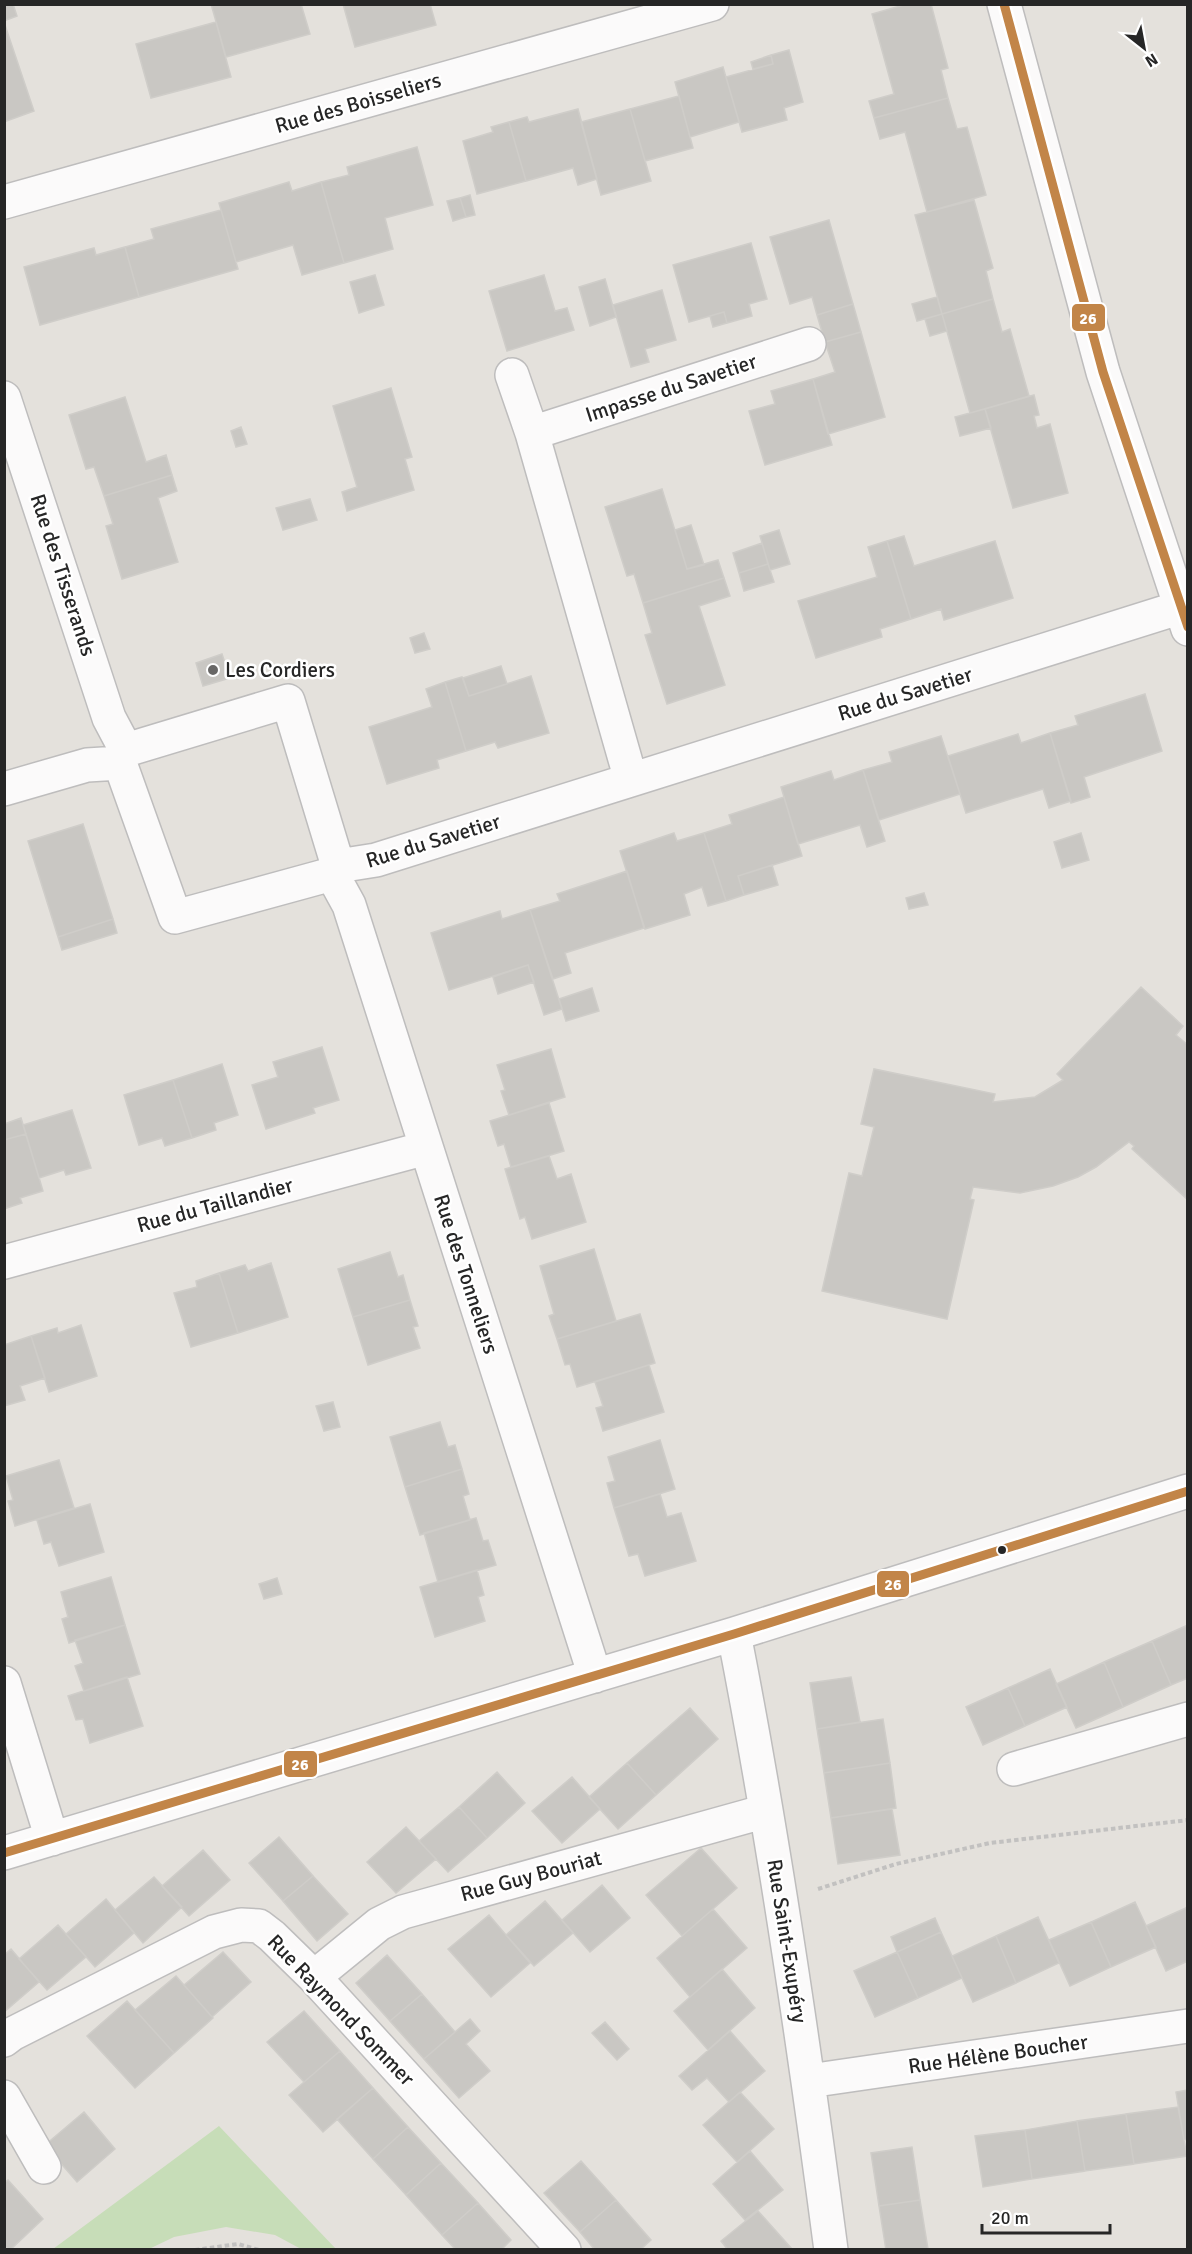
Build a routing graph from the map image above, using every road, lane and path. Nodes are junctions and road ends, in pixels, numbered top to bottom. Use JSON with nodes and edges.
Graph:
{"nodes":[{"id":1,"x":712,"y":4,"type":"edge"},
{"id":2,"x":1004,"y":4,"type":"edge"},
{"id":3,"x":4,"y":202,"type":"edge"},
{"id":4,"x":809,"y":344,"type":"dead end"},
{"id":5,"x":512,"y":375,"type":"dead end"},
{"id":6,"x":4,"y":398,"type":"edge"},
{"id":7,"x":532,"y":433,"type":"junction"},
{"id":8,"x":1185,"y":614,"type":"edge"},
{"id":9,"x":123,"y":757,"type":"junction"},
{"id":10,"x":631,"y":780,"type":"junction"},
{"id":11,"x":4,"y":789,"type":"edge"},
{"id":12,"x":335,"y":870,"type":"junction"},
{"id":13,"x":426,"y":1148,"type":"junction"},
{"id":14,"x":4,"y":1262,"type":"edge"},
{"id":15,"x":1188,"y":1491,"type":"edge"},
{"id":16,"x":734,"y":1634,"type":"junction"},
{"id":17,"x":595,"y":1676,"type":"junction"},
{"id":18,"x":4,"y":1683,"type":"edge"},
{"id":19,"x":1186,"y":1724,"type":"edge"},
{"id":20,"x":1014,"y":1768,"type":"dead end"},
{"id":21,"x":766,"y":1811,"type":"junction"},
{"id":22,"x":1188,"y":1820,"type":"edge"},
{"id":23,"x":52,"y":1839,"type":"junction"},
{"id":24,"x":4,"y":1853,"type":"edge"},
{"id":25,"x":781,"y":1901,"type":"junction"},
{"id":26,"x":314,"y":1977,"type":"junction"},
{"id":27,"x":1188,"y":2026,"type":"edge"},
{"id":28,"x":4,"y":2040,"type":"edge"},
{"id":29,"x":809,"y":2081,"type":"junction"},
{"id":30,"x":4,"y":2097,"type":"edge"},
{"id":31,"x":44,"y":2167,"type":"dead end"},
{"id":32,"x":195,"y":2250,"type":"edge"},
{"id":33,"x":259,"y":2250,"type":"edge"},
{"id":34,"x":564,"y":2250,"type":"edge"},
{"id":35,"x":831,"y":2250,"type":"edge"}],
"edges":[{"from":1,"to":3,"type":"street","name":"Rue des Boisseliers"},
{"from":2,"to":8,"type":"street"},
{"from":4,"to":7,"type":"street","name":"Impasse du Savetier"},
{"from":5,"to":7,"type":"street"},
{"from":6,"to":9,"type":"street","name":"Rue des Tisserands"},
{"from":7,"to":10,"type":"street"},
{"from":8,"to":10,"type":"street","name":"Rue du Savetier"},
{"from":9,"to":11,"type":"street"},
{"from":9,"to":12,"type":"street","name":"Rue des Tisserands"},
{"from":9,"to":12,"type":"street","name":"Rue des Tonneliers"},
{"from":10,"to":12,"type":"street","name":"Rue du Savetier"},
{"from":12,"to":13,"type":"street","name":"Rue des Tonneliers"},
{"from":13,"to":14,"type":"street","name":"Rue du Taillandier"},
{"from":13,"to":17,"type":"street","name":"Rue des Tonneliers"},
{"from":15,"to":16,"type":"street"},
{"from":16,"to":17,"type":"street"},
{"from":16,"to":21,"type":"street","name":"Rue Saint-Exupéry"},
{"from":17,"to":23,"type":"street"},
{"from":18,"to":23,"type":"street"},
{"from":19,"to":20,"type":"street"},
{"from":21,"to":25,"type":"street","name":"Rue Saint-Exupéry"},
{"from":21,"to":26,"type":"street","name":"Rue Guy Bouriat"},
{"from":22,"to":25,"type":"path"},
{"from":23,"to":24,"type":"street"},
{"from":25,"to":29,"type":"street","name":"Rue Saint-Exupéry"},
{"from":26,"to":28,"type":"street","name":"Rue Raymond Sommer"},
{"from":26,"to":34,"type":"street","name":"Rue Raymond Sommer"},
{"from":27,"to":29,"type":"street","name":"Rue Hélène Boucher"},
{"from":29,"to":35,"type":"street","name":"Rue Saint-Exupéry"},
{"from":30,"to":31,"type":"street"},
{"from":32,"to":33,"type":"path"}]}
